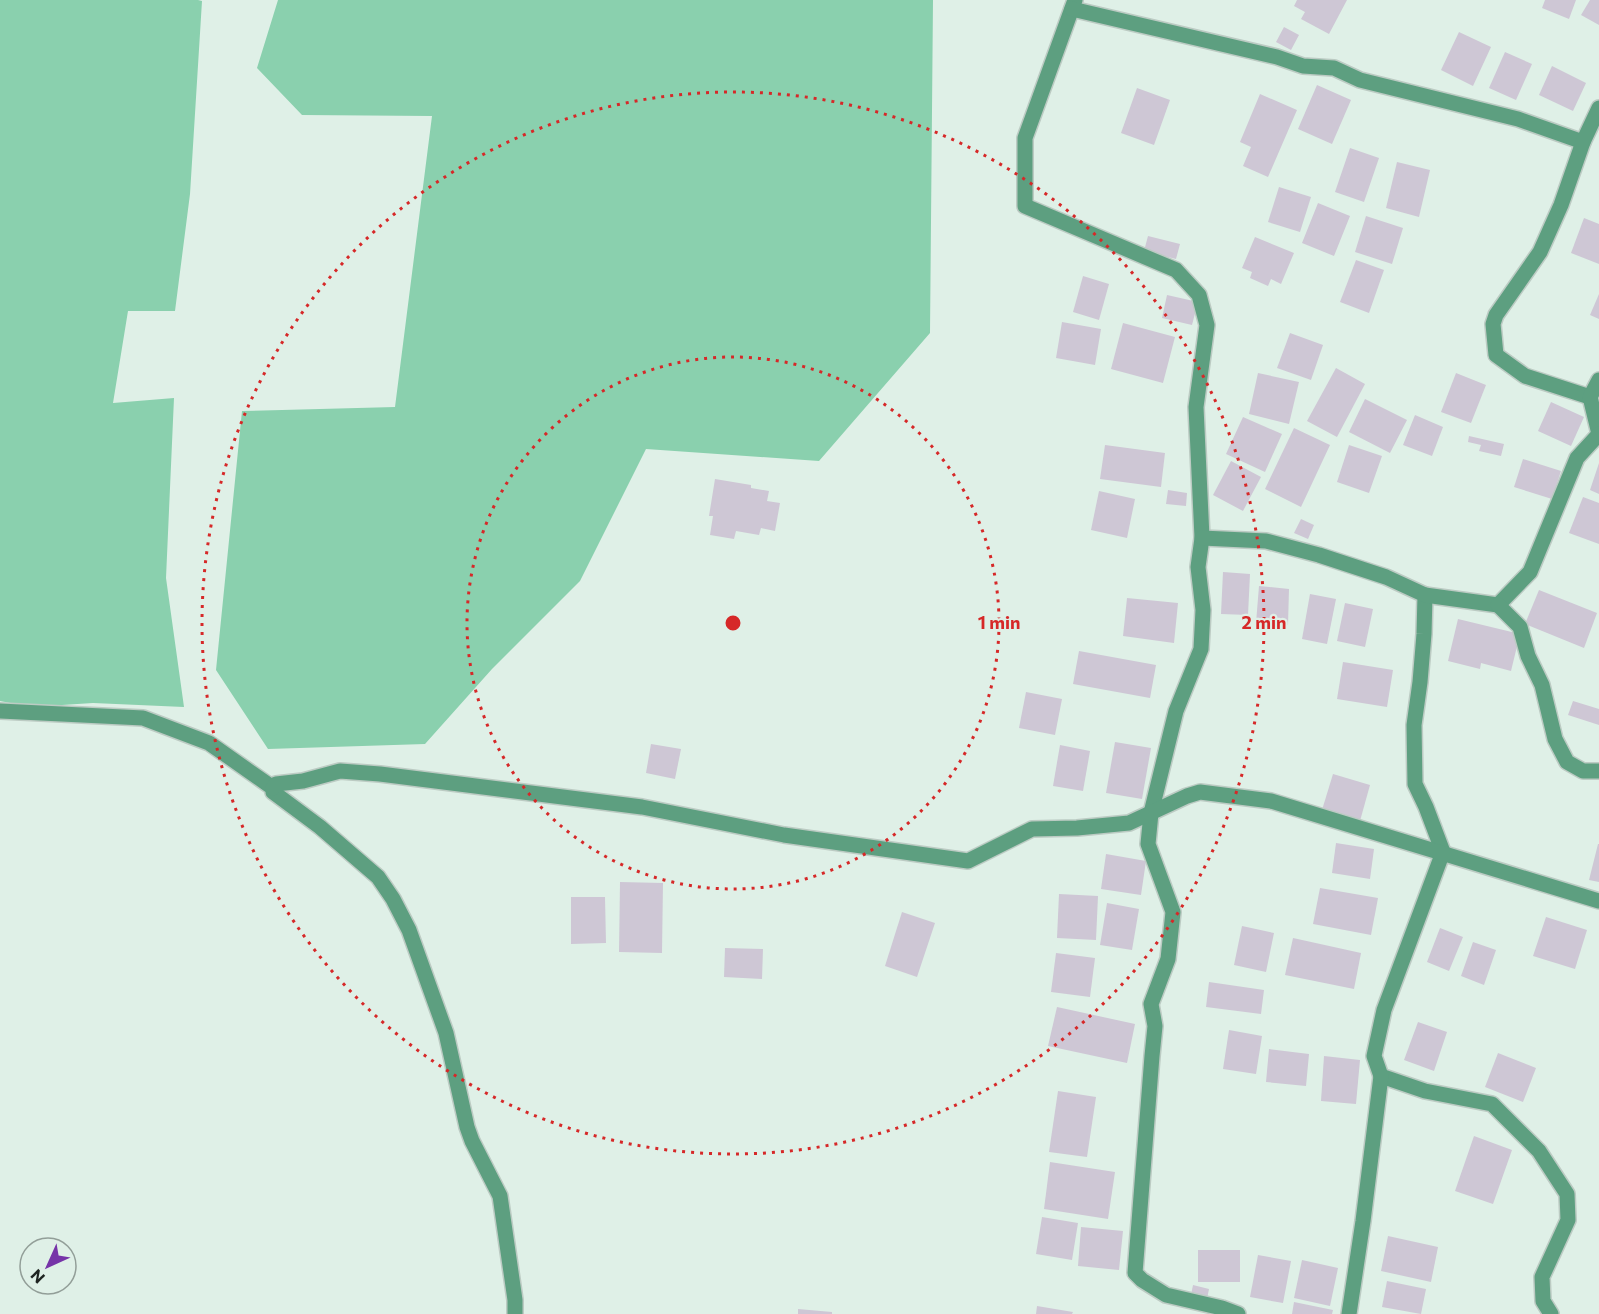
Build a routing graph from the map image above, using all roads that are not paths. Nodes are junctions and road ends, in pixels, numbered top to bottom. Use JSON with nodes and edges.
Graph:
{"nodes":[{"id":1,"x":1073,"y":4,"type":"edge"},
{"id":2,"x":1599,"y":108,"type":"edge"},
{"id":3,"x":1583,"y":142,"type":"junction"},
{"id":4,"x":1599,"y":381,"type":"edge"},
{"id":5,"x":1590,"y":397,"type":"junction"},
{"id":6,"x":1599,"y":434,"type":"edge"},
{"id":7,"x":1202,"y":538,"type":"junction"},
{"id":8,"x":1425,"y":595,"type":"junction"},
{"id":9,"x":1498,"y":605,"type":"junction"},
{"id":10,"x":0,"y":711,"type":"edge"},
{"id":11,"x":1599,"y":771,"type":"edge"},
{"id":12,"x":273,"y":788,"type":"junction"},
{"id":13,"x":1151,"y":813,"type":"junction"},
{"id":14,"x":1443,"y":852,"type":"junction"},
{"id":15,"x":1599,"y":901,"type":"edge"},
{"id":16,"x":1381,"y":1076,"type":"junction"},
{"id":17,"x":515,"y":1314,"type":"edge"},
{"id":18,"x":1238,"y":1314,"type":"edge"},
{"id":19,"x":1349,"y":1314,"type":"edge"},
{"id":20,"x":1551,"y":1314,"type":"edge"}],
"edges":[{"from":1,"to":3,"type":"street"},
{"from":1,"to":7,"type":"street"},
{"from":2,"to":3,"type":"street"},
{"from":3,"to":5,"type":"street"},
{"from":4,"to":5,"type":"street"},
{"from":5,"to":6,"type":"street"},
{"from":6,"to":9,"type":"street"},
{"from":7,"to":8,"type":"street"},
{"from":7,"to":13,"type":"street"},
{"from":8,"to":9,"type":"street"},
{"from":8,"to":14,"type":"street"},
{"from":9,"to":11,"type":"street"},
{"from":10,"to":12,"type":"street"},
{"from":12,"to":13,"type":"street"},
{"from":12,"to":17,"type":"street"},
{"from":13,"to":14,"type":"street"},
{"from":13,"to":18,"type":"street"},
{"from":14,"to":15,"type":"street"},
{"from":14,"to":16,"type":"street"},
{"from":16,"to":19,"type":"street"},
{"from":16,"to":20,"type":"street"}]}
